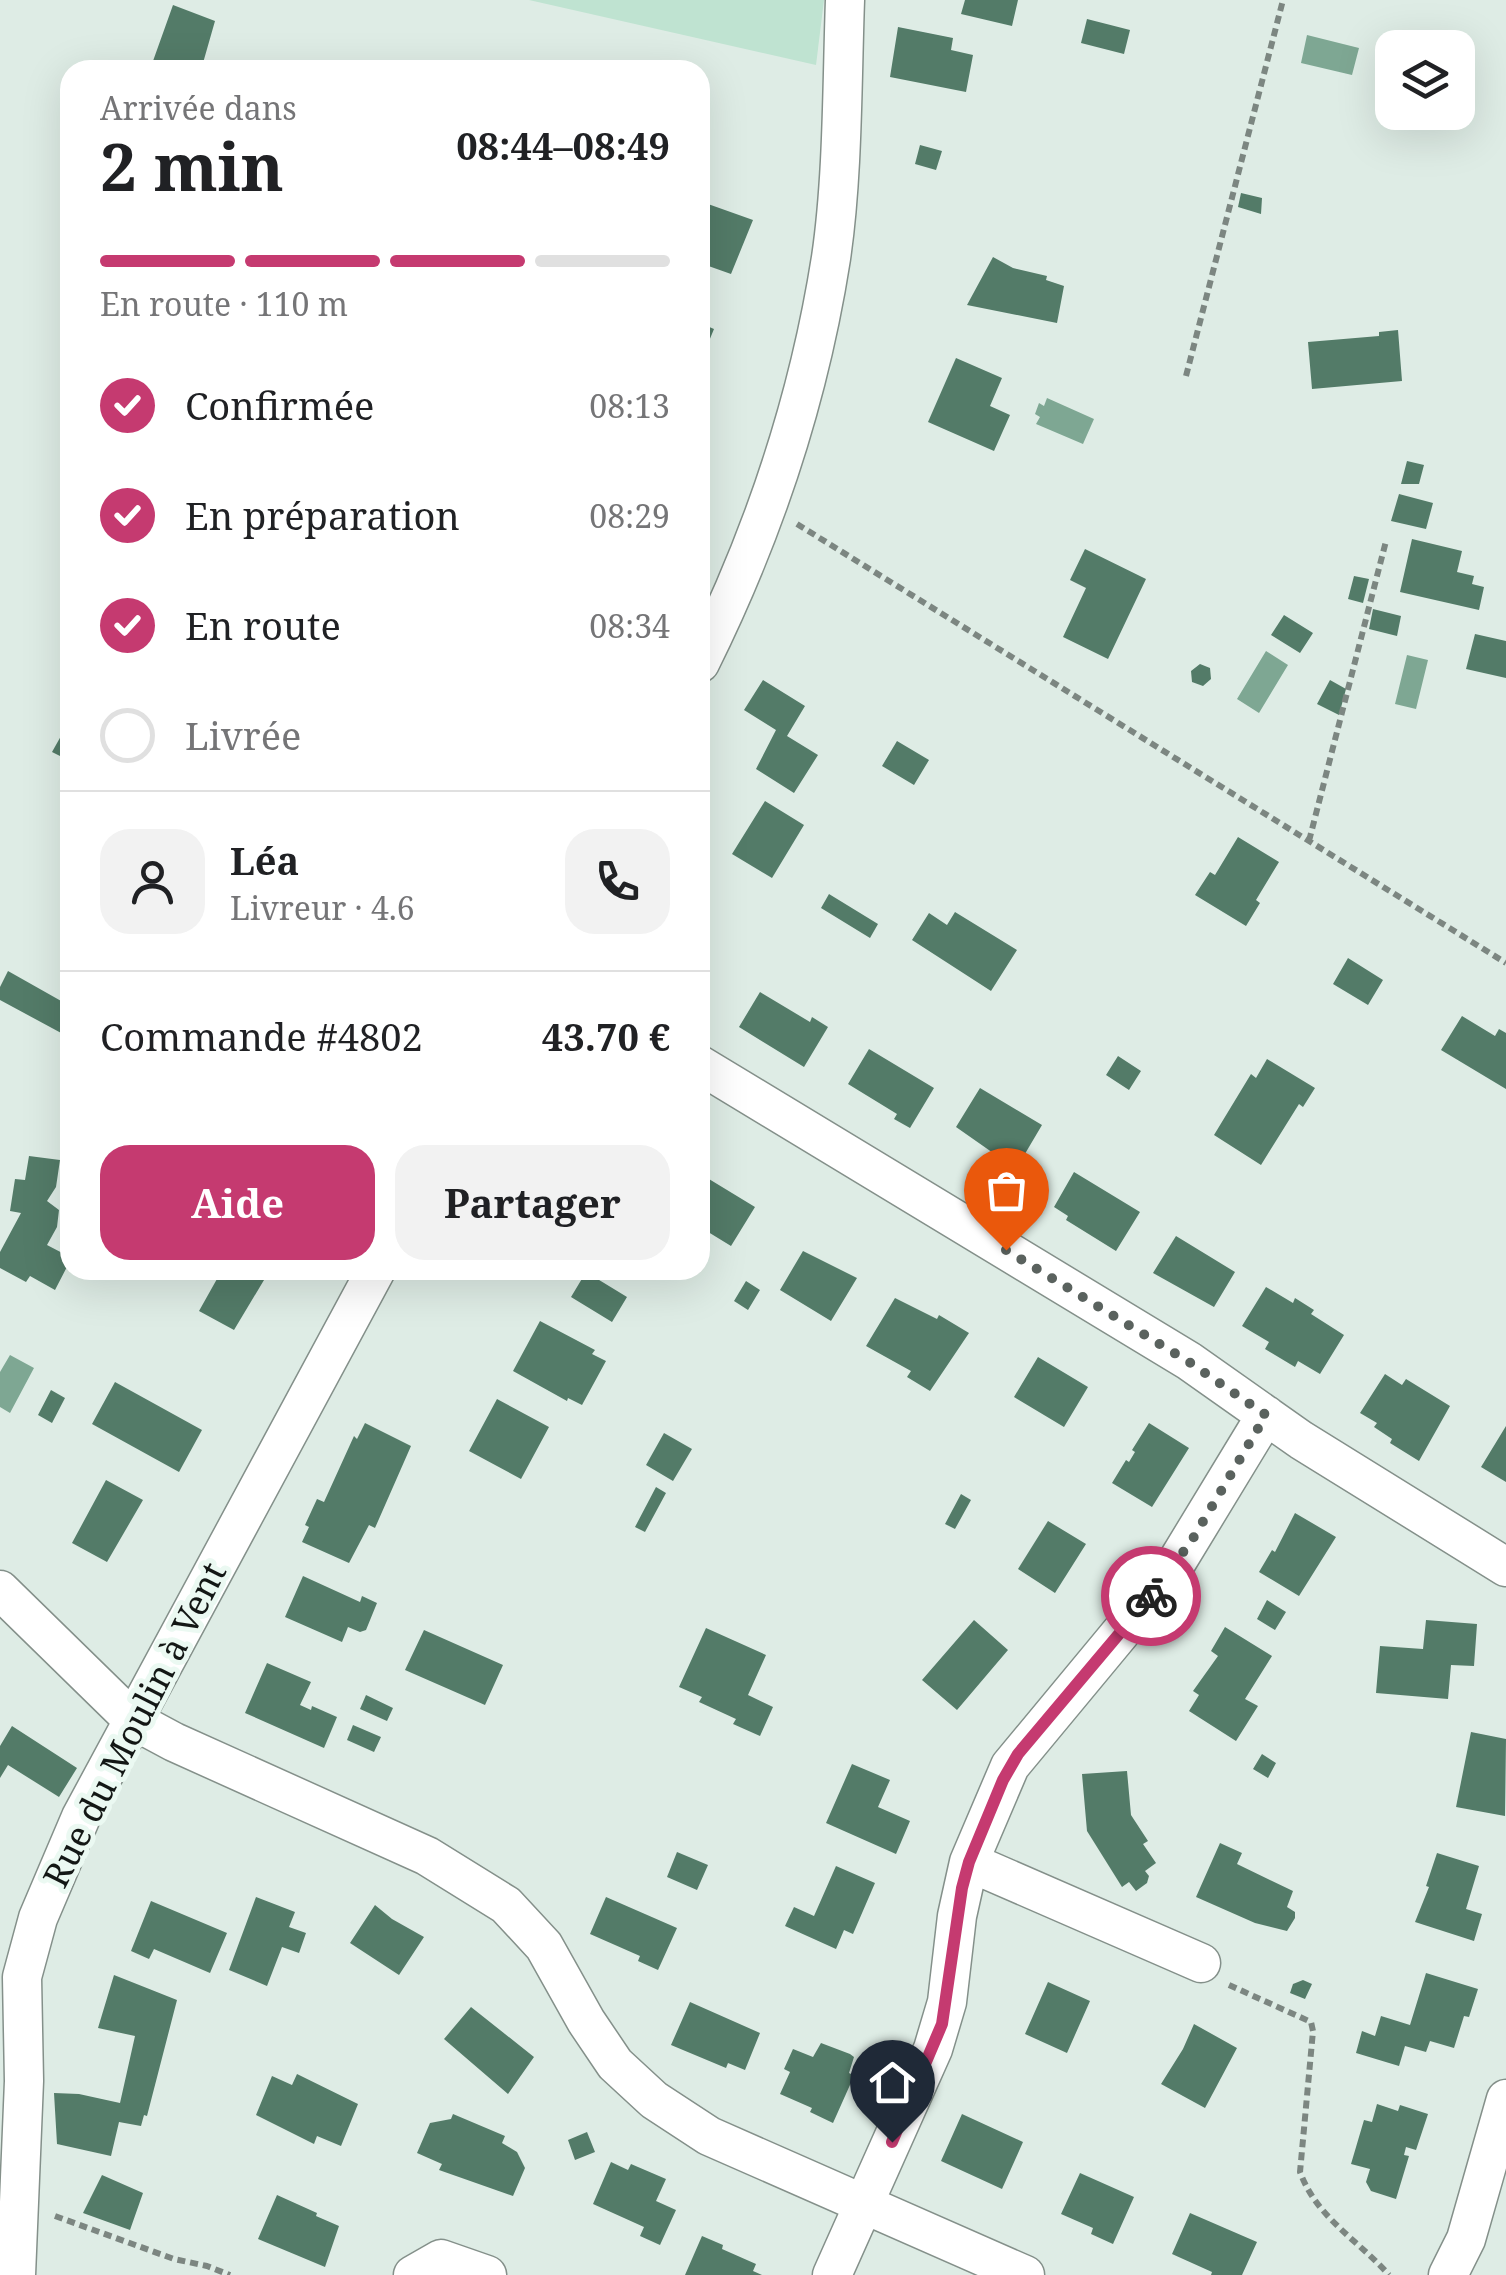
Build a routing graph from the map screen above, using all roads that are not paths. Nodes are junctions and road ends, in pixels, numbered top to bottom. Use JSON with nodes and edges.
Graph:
{"nodes":[{"id":1,"x":846,"y":0,"type":"edge"},
{"id":2,"x":710,"y":638,"type":"edge"},
{"id":3,"x":710,"y":1071,"type":"edge"},
{"id":4,"x":371,"y":1280,"type":"edge"},
{"id":5,"x":1266,"y":1415,"type":"junction"},
{"id":6,"x":1506,"y":1567,"type":"edge"},
{"id":7,"x":0,"y":1590,"type":"edge"},
{"id":8,"x":132,"y":1720,"type":"junction"},
{"id":9,"x":969,"y":1862,"type":"junction"},
{"id":10,"x":1201,"y":1963,"type":"road end"},
{"id":11,"x":1506,"y":2099,"type":"edge"},
{"id":12,"x":864,"y":2205,"type":"junction"},
{"id":13,"x":16,"y":2275,"type":"edge"},
{"id":14,"x":413,"y":2275,"type":"edge"},
{"id":15,"x":487,"y":2275,"type":"edge"},
{"id":16,"x":832,"y":2275,"type":"edge"},
{"id":17,"x":1025,"y":2275,"type":"edge"},
{"id":18,"x":1448,"y":2275,"type":"edge"}],
"edges":[{"from":1,"to":2,"type":"street"},
{"from":3,"to":5,"type":"street"},
{"from":4,"to":8,"type":"street","name":"Rue du Moulin à Vent"},
{"from":5,"to":6,"type":"street"},
{"from":5,"to":9,"type":"street"},
{"from":7,"to":8,"type":"street"},
{"from":8,"to":12,"type":"street"},
{"from":8,"to":13,"type":"street","name":"Rue du Moulin à Vent"},
{"from":9,"to":10,"type":"street"},
{"from":9,"to":12,"type":"street"},
{"from":11,"to":18,"type":"street"},
{"from":12,"to":16,"type":"street"},
{"from":12,"to":17,"type":"street"},
{"from":14,"to":15,"type":"street"}]}
